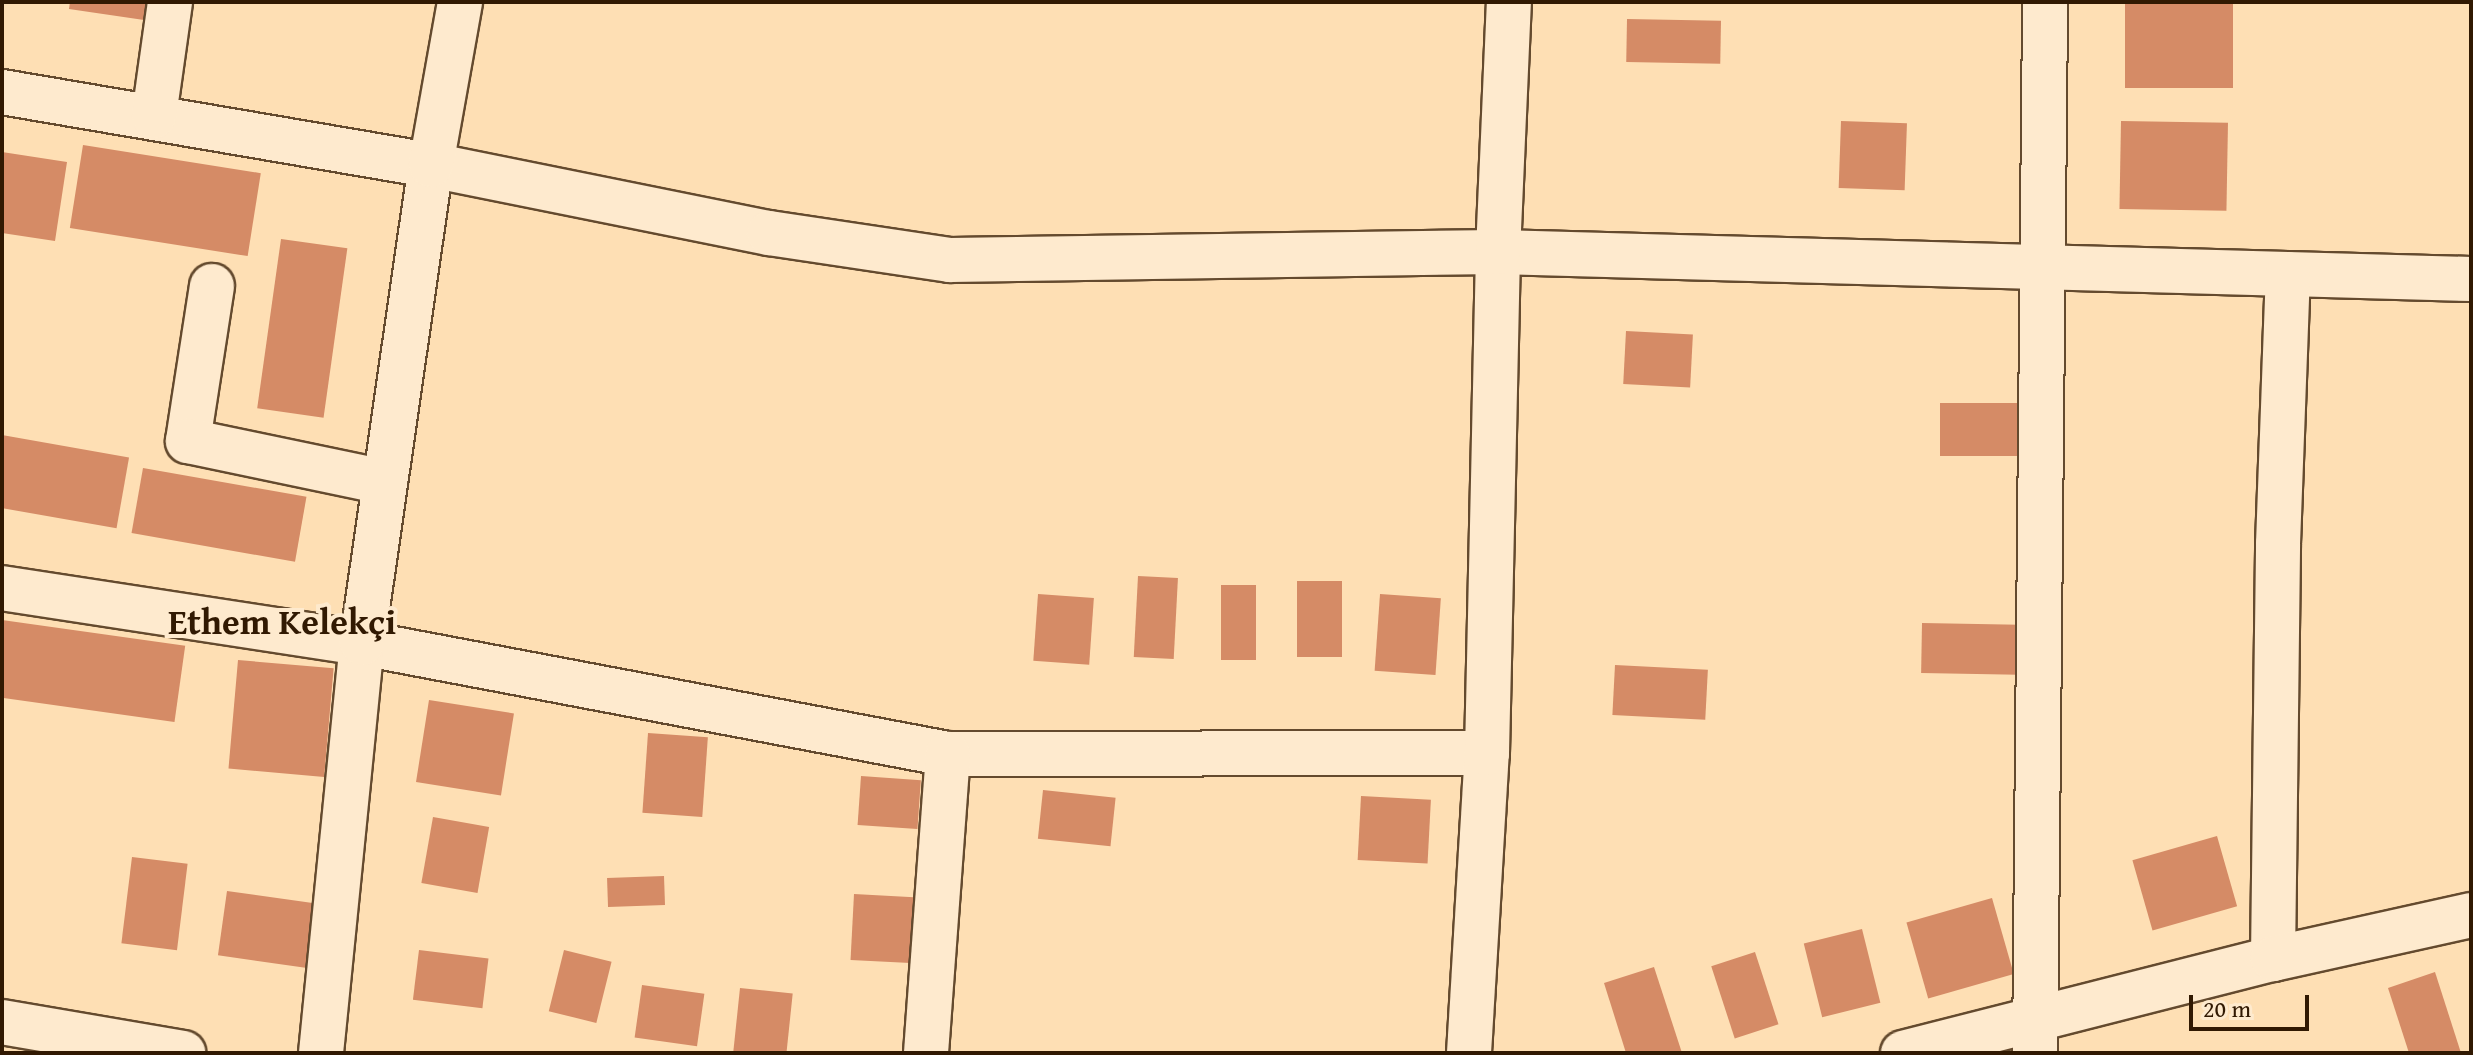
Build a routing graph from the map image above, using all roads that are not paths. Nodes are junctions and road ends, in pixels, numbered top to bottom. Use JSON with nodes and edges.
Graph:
{"nodes":[{"id":1,"x":170,"y":2,"type":"edge"},
{"id":2,"x":460,"y":2,"type":"edge"},
{"id":3,"x":1509,"y":2,"type":"edge"},
{"id":4,"x":2045,"y":2,"type":"edge"},
{"id":5,"x":2,"y":92,"type":"edge"},
{"id":6,"x":154,"y":116,"type":"junction"},
{"id":7,"x":431,"y":165,"type":"junction"},
{"id":8,"x":1498,"y":252,"type":"junction"},
{"id":9,"x":2043,"y":265,"type":"junction"},
{"id":10,"x":2288,"y":274,"type":"junction"},
{"id":11,"x":2471,"y":279,"type":"edge"},
{"id":12,"x":212,"y":286,"type":"dead end"},
{"id":13,"x":385,"y":482,"type":"junction"},
{"id":14,"x":2,"y":588,"type":"edge"},
{"id":15,"x":362,"y":643,"type":"junction"},
{"id":16,"x":1487,"y":753,"type":"junction"},
{"id":17,"x":948,"y":754,"type":"junction"},
{"id":18,"x":2471,"y":915,"type":"edge"},
{"id":19,"x":2273,"y":959,"type":"junction"},
{"id":20,"x":2,"y":1022,"type":"edge"},
{"id":21,"x":2035,"y":1036,"type":"edge"},
{"id":22,"x":183,"y":1053,"type":"edge"},
{"id":23,"x":321,"y":1053,"type":"edge"},
{"id":24,"x":926,"y":1053,"type":"edge"},
{"id":25,"x":1469,"y":1053,"type":"edge"},
{"id":26,"x":1903,"y":1053,"type":"edge"}],
"edges":[{"from":1,"to":6,"type":"street"},
{"from":2,"to":7,"type":"street"},
{"from":3,"to":8,"type":"street"},
{"from":4,"to":9,"type":"street"},
{"from":5,"to":6,"type":"street"},
{"from":6,"to":7,"type":"street"},
{"from":7,"to":8,"type":"street"},
{"from":7,"to":13,"type":"street"},
{"from":8,"to":9,"type":"street"},
{"from":8,"to":16,"type":"street"},
{"from":9,"to":10,"type":"street"},
{"from":9,"to":21,"type":"street"},
{"from":10,"to":11,"type":"street"},
{"from":10,"to":19,"type":"street"},
{"from":12,"to":13,"type":"street"},
{"from":13,"to":15,"type":"street"},
{"from":14,"to":15,"type":"street"},
{"from":15,"to":17,"type":"street"},
{"from":15,"to":23,"type":"street"},
{"from":16,"to":17,"type":"street"},
{"from":16,"to":25,"type":"street"},
{"from":17,"to":24,"type":"street"},
{"from":18,"to":19,"type":"street"},
{"from":19,"to":21,"type":"street"},
{"from":20,"to":22,"type":"street"},
{"from":21,"to":26,"type":"street"}]}
